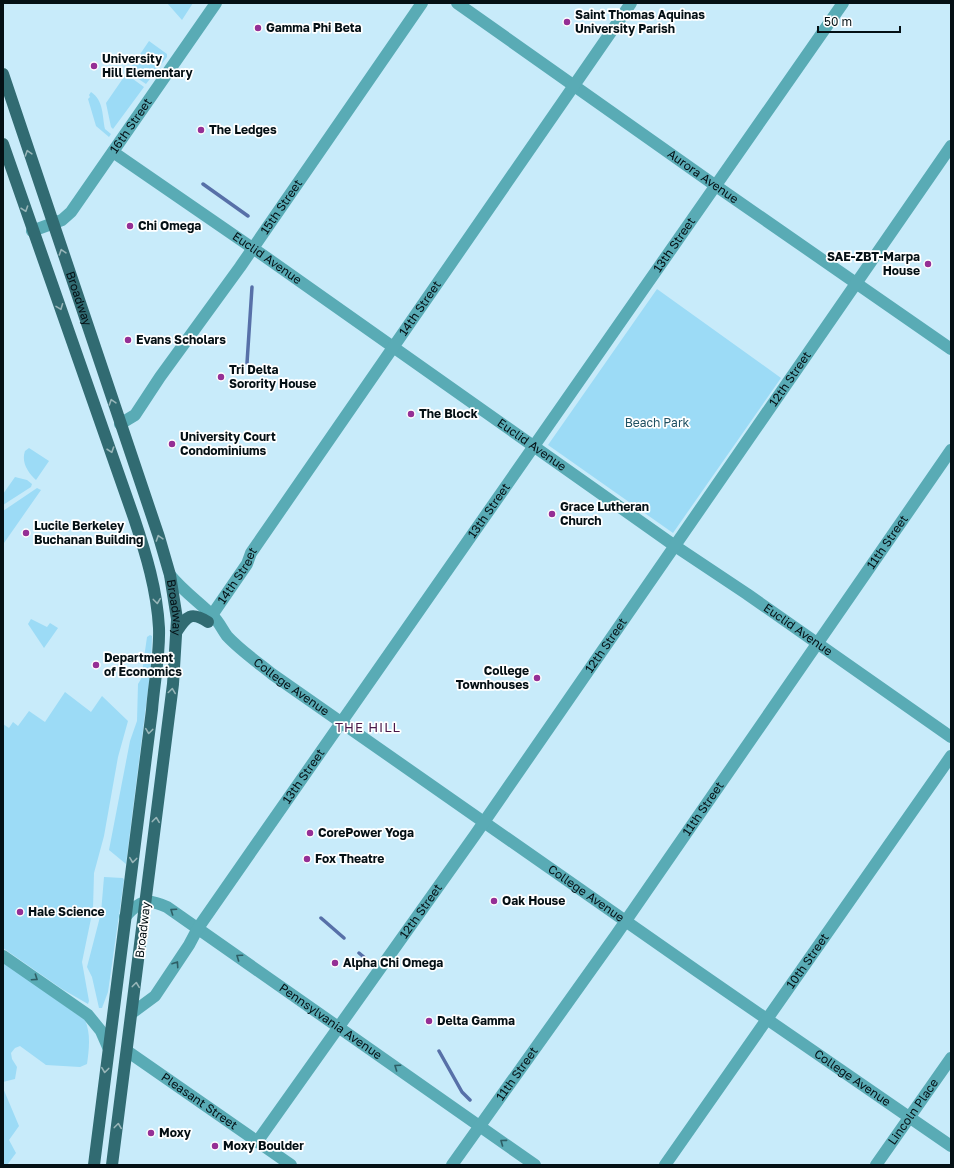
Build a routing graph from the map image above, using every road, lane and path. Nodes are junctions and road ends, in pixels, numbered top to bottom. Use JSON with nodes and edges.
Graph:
{"nodes":[{"id":1,"x":216,"y":3,"type":"edge"},
{"id":2,"x":422,"y":3,"type":"edge"},
{"id":3,"x":457,"y":3,"type":"edge"},
{"id":4,"x":631,"y":3,"type":"edge"},
{"id":5,"x":843,"y":3,"type":"edge"},
{"id":6,"x":3,"y":74,"type":"edge"},
{"id":7,"x":573,"y":84,"type":"junction"},
{"id":8,"x":3,"y":101,"type":"edge"},
{"id":9,"x":18,"y":118,"type":"junction"},
{"id":10,"x":3,"y":144,"type":"edge"},
{"id":11,"x":951,"y":146,"type":"edge"},
{"id":12,"x":113,"y":152,"type":"junction"},
{"id":13,"x":716,"y":186,"type":"junction"},
{"id":14,"x":53,"y":224,"type":"junction"},
{"id":15,"x":32,"y":231,"type":"junction"},
{"id":16,"x":252,"y":248,"type":"junction"},
{"id":17,"x":857,"y":282,"type":"junction"},
{"id":18,"x":392,"y":348,"type":"junction"},
{"id":19,"x":951,"y":349,"type":"edge"},
{"id":20,"x":120,"y":424,"type":"junction"},
{"id":21,"x":534,"y":447,"type":"junction"},
{"id":22,"x":951,"y":450,"type":"edge"},
{"id":23,"x":675,"y":546,"type":"junction"},
{"id":24,"x":149,"y":563,"type":"junction"},
{"id":25,"x":170,"y":575,"type":"junction"},
{"id":26,"x":173,"y":593,"type":"junction"},
{"id":27,"x":210,"y":619,"type":"junction"},
{"id":28,"x":177,"y":632,"type":"junction"},
{"id":29,"x":816,"y":643,"type":"junction"},
{"id":30,"x":341,"y":723,"type":"junction"},
{"id":31,"x":951,"y":737,"type":"edge"},
{"id":32,"x":951,"y":756,"type":"edge"},
{"id":33,"x":484,"y":822,"type":"junction"},
{"id":34,"x":146,"y":901,"type":"junction"},
{"id":35,"x":125,"y":918,"type":"junction"},
{"id":36,"x":625,"y":921,"type":"junction"},
{"id":37,"x":198,"y":928,"type":"junction"},
{"id":38,"x":3,"y":956,"type":"edge"},
{"id":39,"x":132,"y":1013,"type":"junction"},
{"id":40,"x":112,"y":1017,"type":"junction"},
{"id":41,"x":768,"y":1019,"type":"junction"},
{"id":42,"x":338,"y":1026,"type":"junction"},
{"id":43,"x":108,"y":1047,"type":"junction"},
{"id":44,"x":127,"y":1051,"type":"junction"},
{"id":45,"x":951,"y":1058,"type":"edge"},
{"id":46,"x":910,"y":1117,"type":"junction"},
{"id":47,"x":480,"y":1126,"type":"junction"},
{"id":48,"x":257,"y":1142,"type":"junction"},
{"id":49,"x":951,"y":1146,"type":"edge"},
{"id":50,"x":94,"y":1165,"type":"edge"},
{"id":51,"x":112,"y":1165,"type":"edge"},
{"id":52,"x":291,"y":1165,"type":"edge"},
{"id":53,"x":452,"y":1165,"type":"edge"},
{"id":54,"x":534,"y":1165,"type":"edge"},
{"id":55,"x":665,"y":1165,"type":"edge"},
{"id":56,"x":876,"y":1165,"type":"edge"}],
"edges":[{"from":1,"to":12,"type":"street","name":"16th Street"},
{"from":2,"to":16,"type":"street","name":"15th Street"},
{"from":3,"to":7,"type":"street","name":"Aurora Avenue"},
{"from":4,"to":7,"type":"street","name":"14th Street"},
{"from":5,"to":13,"type":"street","name":"13th Street"},
{"from":6,"to":9,"type":"main road","name":"Broadway"},
{"from":7,"to":13,"type":"street","name":"Aurora Avenue"},
{"from":7,"to":18,"type":"street","name":"14th Street"},
{"from":8,"to":9,"type":"main road"},
{"from":14,"to":9,"type":"main road","name":"Broadway","one_way":true},
{"from":10,"to":15,"type":"main road","name":"Broadway","one_way":true},
{"from":11,"to":17,"type":"street","name":"12th Street"},
{"from":12,"to":14,"type":"street","name":"16th Street"},
{"from":12,"to":16,"type":"street","name":"Euclid Avenue"},
{"from":13,"to":17,"type":"street","name":"Aurora Avenue"},
{"from":13,"to":21,"type":"street","name":"13th Street"},
{"from":14,"to":15,"type":"street","name":"16th Street"},
{"from":20,"to":14,"type":"main road","name":"Broadway","one_way":true},
{"from":15,"to":24,"type":"main road","name":"Broadway","one_way":true},
{"from":16,"to":18,"type":"street","name":"Euclid Avenue"},
{"from":16,"to":20,"type":"street","name":"15th Street"},
{"from":17,"to":19,"type":"street","name":"Aurora Avenue"},
{"from":17,"to":23,"type":"street","name":"12th Street"},
{"from":18,"to":21,"type":"street","name":"Euclid Avenue"},
{"from":18,"to":27,"type":"street","name":"14th Street"},
{"from":25,"to":20,"type":"main road","name":"Broadway","one_way":true},
{"from":21,"to":23,"type":"street","name":"Euclid Avenue"},
{"from":21,"to":30,"type":"street","name":"13th Street"},
{"from":22,"to":29,"type":"street","name":"11th Street"},
{"from":23,"to":29,"type":"street","name":"Euclid Avenue"},
{"from":23,"to":33,"type":"street","name":"12th Street"},
{"from":24,"to":26,"type":"main road"},
{"from":24,"to":35,"type":"main road","name":"Broadway","one_way":true},
{"from":25,"to":26,"type":"main road","name":"Broadway"},
{"from":25,"to":27,"type":"street","name":"College Avenue"},
{"from":26,"to":27,"type":"street","name":"College Avenue"},
{"from":26,"to":28,"type":"main road","name":"Broadway"},
{"from":27,"to":28,"type":"main road"},
{"from":27,"to":30,"type":"street","name":"College Avenue"},
{"from":34,"to":28,"type":"main road","name":"Broadway","one_way":true},
{"from":29,"to":31,"type":"street","name":"Euclid Avenue"},
{"from":29,"to":36,"type":"street","name":"11th Street"},
{"from":30,"to":33,"type":"street","name":"College Avenue"},
{"from":30,"to":37,"type":"street","name":"13th Street"},
{"from":32,"to":41,"type":"street","name":"10th Street"},
{"from":33,"to":36,"type":"street","name":"College Avenue"},
{"from":33,"to":42,"type":"street","name":"12th Street"},
{"from":34,"to":35,"type":"street"},
{"from":37,"to":34,"type":"street","name":"Pennsylvania Avenue","one_way":true},
{"from":39,"to":34,"type":"main road","name":"Broadway","one_way":true},
{"from":35,"to":40,"type":"main road","name":"Broadway"},
{"from":36,"to":41,"type":"street","name":"College Avenue"},
{"from":36,"to":47,"type":"street","name":"11th Street"},
{"from":39,"to":37,"type":"street","name":"13th Street","one_way":true},
{"from":42,"to":37,"type":"street","name":"Pennsylvania Avenue","one_way":true},
{"from":38,"to":43,"type":"street","one_way":true},
{"from":39,"to":44,"type":"main road","name":"Broadway"},
{"from":40,"to":43,"type":"main road","name":"Broadway"},
{"from":40,"to":44,"type":"main road"},
{"from":41,"to":46,"type":"street","name":"College Avenue"},
{"from":41,"to":55,"type":"street","name":"10th Street"},
{"from":47,"to":42,"type":"street","name":"Pennsylvania Avenue","one_way":true},
{"from":42,"to":48,"type":"street","name":"12th Street"},
{"from":43,"to":50,"type":"main road","name":"Broadway","one_way":true},
{"from":44,"to":48,"type":"street","name":"Pleasant Street"},
{"from":51,"to":44,"type":"main road","name":"Broadway","one_way":true},
{"from":45,"to":46,"type":"street","name":"Lincoln Place"},
{"from":46,"to":49,"type":"street","name":"College Avenue"},
{"from":46,"to":56,"type":"street","name":"Lincoln Place"},
{"from":47,"to":53,"type":"street","name":"11th Street"},
{"from":54,"to":47,"type":"street","name":"Pennsylvania Avenue","one_way":true},
{"from":48,"to":52,"type":"street","name":"Pleasant Street"}]}
